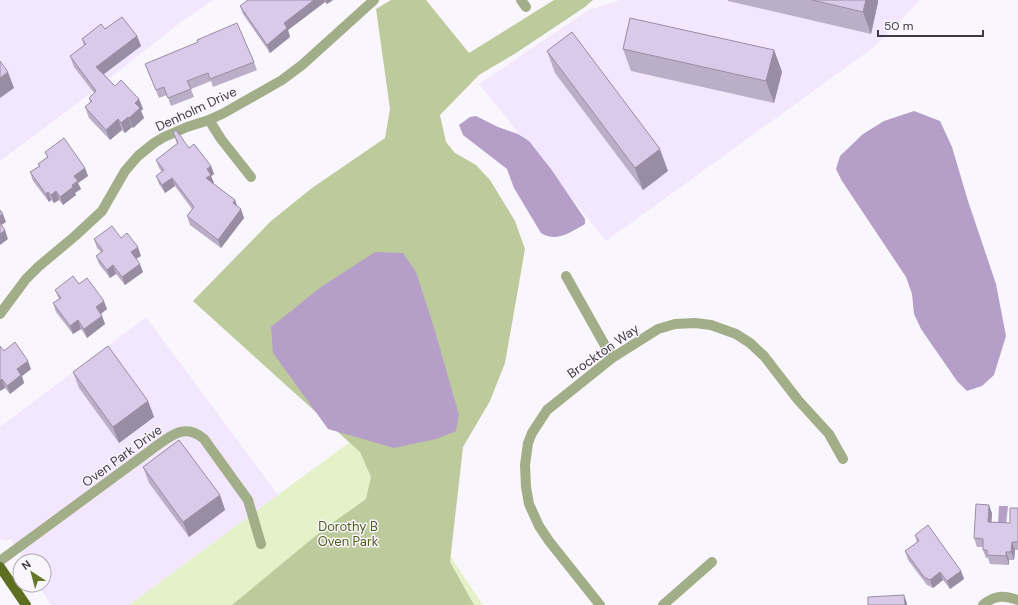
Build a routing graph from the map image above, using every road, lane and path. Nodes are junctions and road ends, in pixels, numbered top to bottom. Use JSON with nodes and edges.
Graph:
{"nodes":[{"id":1,"x":374,"y":0,"type":"edge"},
{"id":2,"x":209,"y":120,"type":"junction"},
{"id":3,"x":251,"y":177,"type":"dead end"},
{"id":4,"x":566,"y":276,"type":"dead end"},
{"id":5,"x":0,"y":314,"type":"edge"},
{"id":6,"x":612,"y":358,"type":"junction"},
{"id":7,"x":843,"y":459,"type":"dead end"},
{"id":8,"x":262,"y":544,"type":"dead end"},
{"id":9,"x":0,"y":561,"type":"edge"},
{"id":10,"x":712,"y":562,"type":"dead end"},
{"id":11,"x":0,"y":567,"type":"edge"},
{"id":12,"x":1018,"y":600,"type":"edge"},
{"id":13,"x":26,"y":605,"type":"edge"},
{"id":14,"x":600,"y":605,"type":"edge"},
{"id":15,"x":663,"y":605,"type":"edge"},
{"id":16,"x":983,"y":605,"type":"edge"}],
"edges":[{"from":1,"to":2,"type":"street","name":"Denholm Drive"},
{"from":2,"to":3,"type":"street"},
{"from":2,"to":5,"type":"street","name":"Denholm Drive"},
{"from":4,"to":6,"type":"street"},
{"from":6,"to":7,"type":"street","name":"Brockton Way"},
{"from":6,"to":14,"type":"street","name":"Brockton Way"},
{"from":8,"to":9,"type":"street","name":"Oven Park Drive"},
{"from":10,"to":15,"type":"street"},
{"from":11,"to":13,"type":"main road"},
{"from":12,"to":16,"type":"street"}]}
